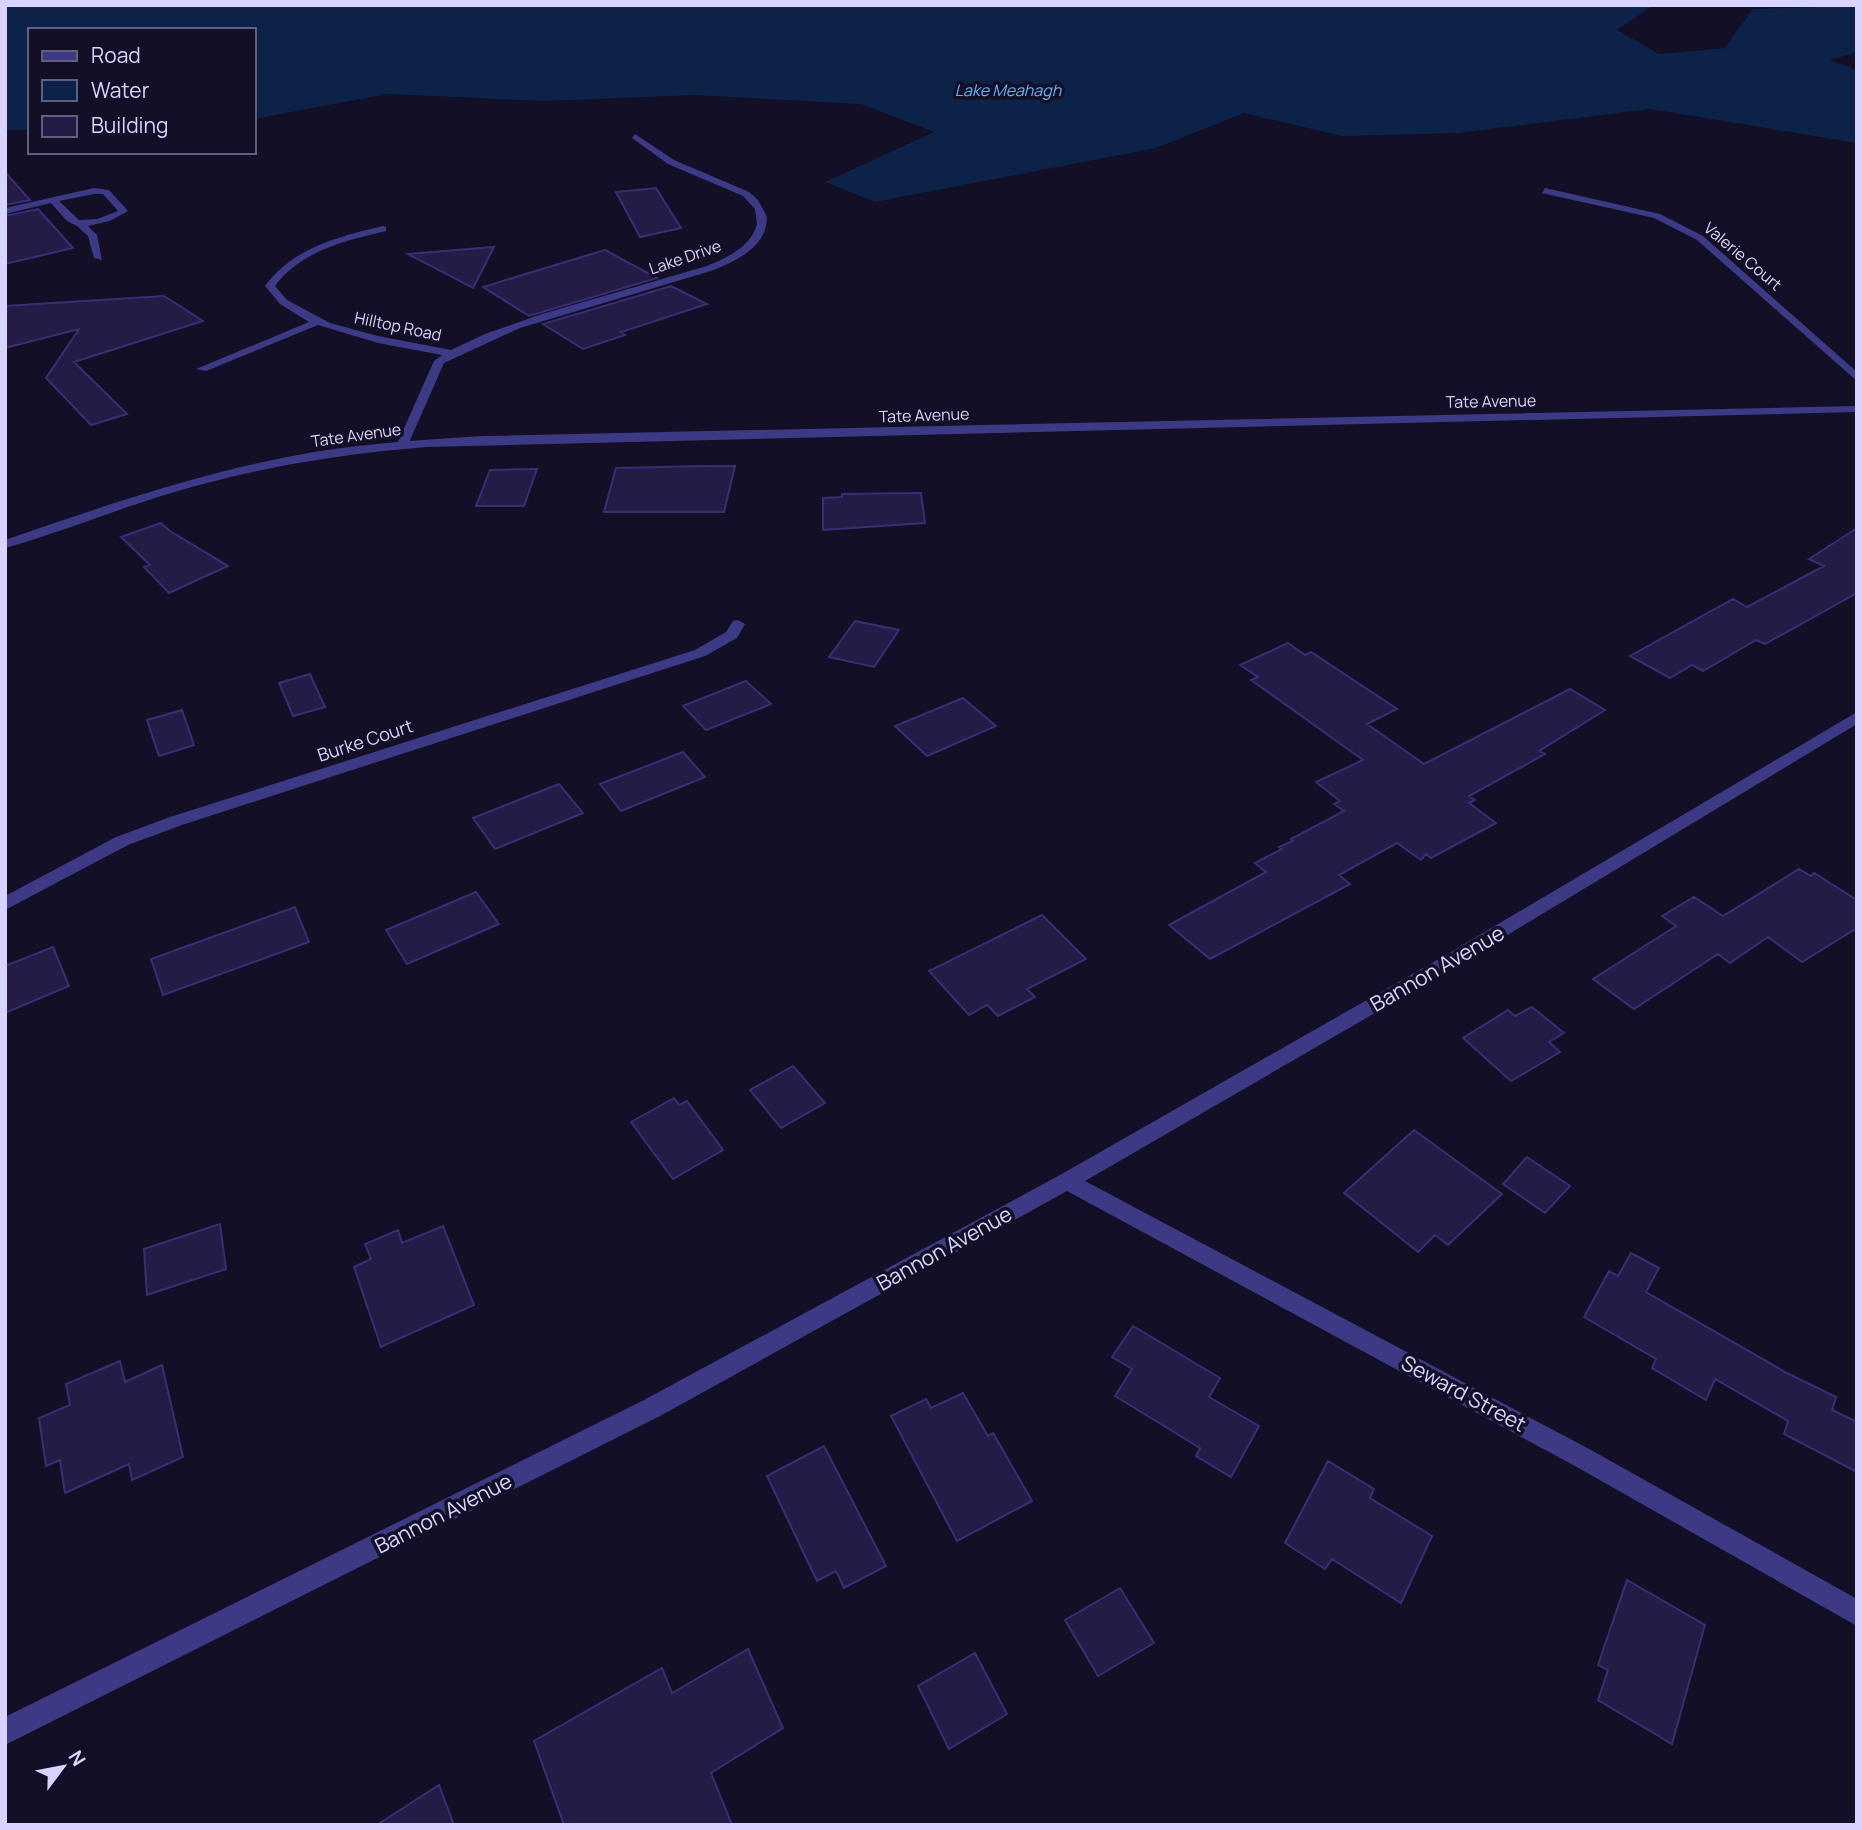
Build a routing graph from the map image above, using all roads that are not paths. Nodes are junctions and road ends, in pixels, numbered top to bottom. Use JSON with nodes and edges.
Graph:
{"nodes":[{"id":1,"x":635,"y":136,"type":"dead end"},
{"id":2,"x":1545,"y":191,"type":"dead end"},
{"id":3,"x":53,"y":200,"type":"junction"},
{"id":4,"x":5,"y":211,"type":"edge"},
{"id":5,"x":80,"y":223,"type":"junction"},
{"id":6,"x":383,"y":229,"type":"dead end"},
{"id":7,"x":99,"y":258,"type":"dead end"},
{"id":8,"x":320,"y":321,"type":"junction"},
{"id":9,"x":450,"y":354,"type":"junction"},
{"id":10,"x":202,"y":369,"type":"dead end"},
{"id":11,"x":1857,"y":377,"type":"edge"},
{"id":12,"x":1857,"y":409,"type":"edge"},
{"id":13,"x":403,"y":444,"type":"junction"},
{"id":14,"x":5,"y":544,"type":"edge"},
{"id":15,"x":738,"y":624,"type":"dead end"},
{"id":16,"x":1857,"y":717,"type":"edge"},
{"id":17,"x":5,"y":904,"type":"edge"},
{"id":18,"x":1067,"y":1181,"type":"junction"},
{"id":19,"x":1857,"y":1613,"type":"edge"},
{"id":20,"x":5,"y":1732,"type":"edge"}],
"edges":[{"from":1,"to":9,"type":"street","name":"Lake Drive"},
{"from":2,"to":11,"type":"street","name":"Valerie Court"},
{"from":3,"to":4,"type":"street"},
{"from":3,"to":5,"type":"street"},
{"from":3,"to":5,"type":"street"},
{"from":5,"to":7,"type":"street"},
{"from":6,"to":8,"type":"street","name":"Hilltop Road"},
{"from":8,"to":9,"type":"street","name":"Hilltop Road"},
{"from":8,"to":10,"type":"street"},
{"from":9,"to":13,"type":"street","name":"Hilltop Road"},
{"from":12,"to":13,"type":"street","name":"Tate Avenue"},
{"from":13,"to":14,"type":"street","name":"Tate Avenue"},
{"from":15,"to":17,"type":"street","name":"Burke Court"},
{"from":16,"to":18,"type":"street","name":"Bannon Avenue"},
{"from":18,"to":19,"type":"street","name":"Seward Street"},
{"from":18,"to":20,"type":"street","name":"Bannon Avenue"}]}
